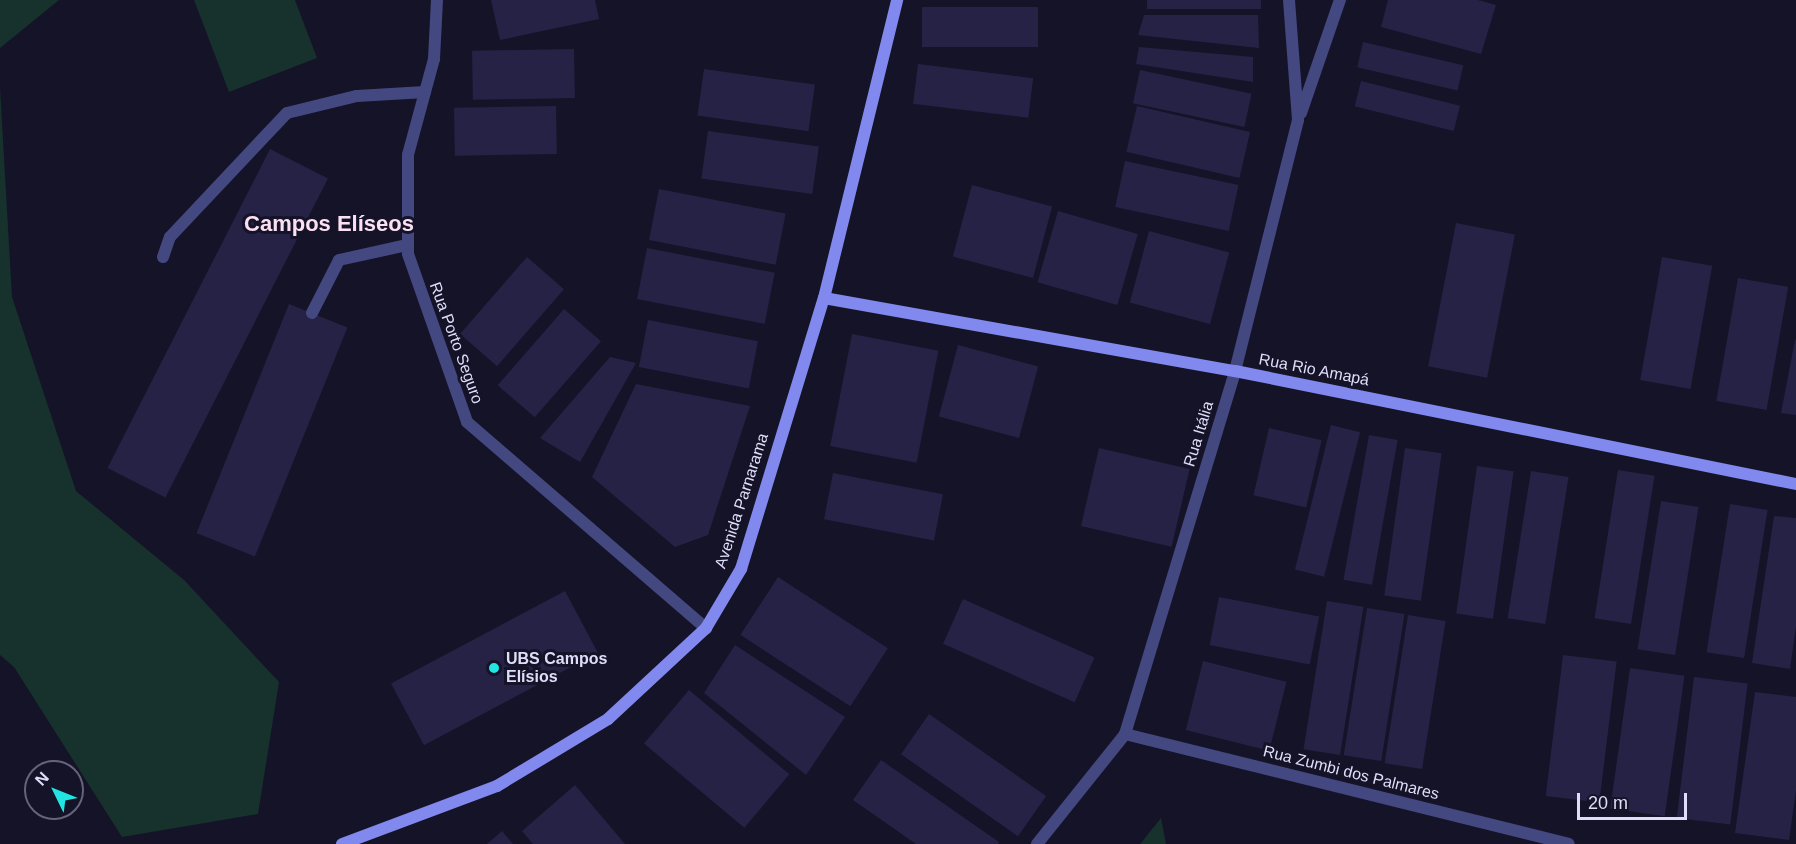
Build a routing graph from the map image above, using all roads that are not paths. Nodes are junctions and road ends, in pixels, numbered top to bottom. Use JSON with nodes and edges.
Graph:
{"nodes":[{"id":1,"x":437,"y":0,"type":"edge"},
{"id":2,"x":897,"y":0,"type":"edge"},
{"id":3,"x":1290,"y":0,"type":"edge"},
{"id":4,"x":1340,"y":0,"type":"edge"},
{"id":5,"x":424,"y":92,"type":"junction"},
{"id":6,"x":1298,"y":120,"type":"junction"},
{"id":7,"x":407,"y":245,"type":"junction"},
{"id":8,"x":163,"y":257,"type":"dead end"},
{"id":9,"x":824,"y":298,"type":"junction"},
{"id":10,"x":312,"y":314,"type":"dead end"},
{"id":11,"x":1235,"y":371,"type":"junction"},
{"id":12,"x":1796,"y":484,"type":"edge"},
{"id":13,"x":706,"y":628,"type":"junction"},
{"id":14,"x":1125,"y":734,"type":"junction"},
{"id":15,"x":1541,"y":841,"type":"edge"},
{"id":16,"x":342,"y":844,"type":"edge"},
{"id":17,"x":1037,"y":844,"type":"edge"},
{"id":18,"x":1569,"y":844,"type":"edge"}],
"edges":[{"from":1,"to":5,"type":"street","name":"Rua Porto Seguro"},
{"from":2,"to":9,"type":"main road","name":"Avenida Parnarama"},
{"from":3,"to":6,"type":"street","name":"Rua Itália"},
{"from":4,"to":6,"type":"street"},
{"from":5,"to":7,"type":"street","name":"Rua Porto Seguro"},
{"from":5,"to":8,"type":"street"},
{"from":6,"to":11,"type":"street","name":"Rua Itália"},
{"from":7,"to":10,"type":"street"},
{"from":7,"to":13,"type":"street","name":"Rua Porto Seguro"},
{"from":9,"to":11,"type":"main road","name":"Rua Rio Amapá"},
{"from":9,"to":13,"type":"main road","name":"Avenida Parnarama"},
{"from":11,"to":12,"type":"main road","name":"Rua Rio Amapá"},
{"from":11,"to":14,"type":"street","name":"Rua Itália"},
{"from":13,"to":16,"type":"main road","name":"Avenida Parnarama"},
{"from":14,"to":15,"type":"street","name":"Rua Zumbi dos Palmares"},
{"from":14,"to":17,"type":"street","name":"Rua Itália"},
{"from":15,"to":18,"type":"street","name":"Rua Zumbi dos Palmares"}]}
